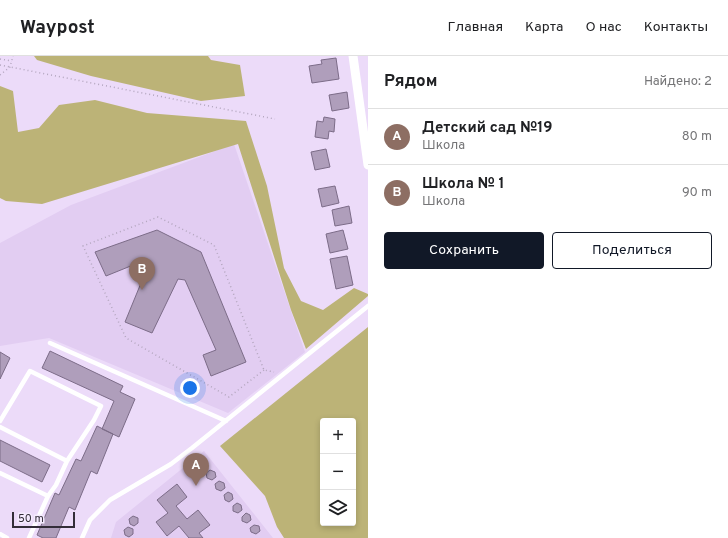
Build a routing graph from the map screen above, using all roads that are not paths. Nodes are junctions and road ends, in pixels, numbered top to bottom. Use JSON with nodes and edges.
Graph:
{"nodes":[{"id":1,"x":353,"y":56,"type":"edge"},
{"id":2,"x":368,"y":165,"type":"edge"},
{"id":3,"x":368,"y":306,"type":"edge"},
{"id":4,"x":50,"y":343,"type":"dead end"},
{"id":5,"x":0,"y":420,"type":"edge"},
{"id":6,"x":226,"y":421,"type":"junction"},
{"id":7,"x":0,"y":427,"type":"edge"},
{"id":8,"x":67,"y":461,"type":"junction"},
{"id":9,"x":0,"y":473,"type":"edge"},
{"id":10,"x":48,"y":496,"type":"junction"},
{"id":11,"x":0,"y":534,"type":"edge"},
{"id":12,"x":7,"y":538,"type":"edge"},
{"id":13,"x":29,"y":538,"type":"edge"},
{"id":14,"x":82,"y":538,"type":"edge"}],
"edges":[{"from":1,"to":2,"type":"street"},
{"from":3,"to":6,"type":"lane"},
{"from":4,"to":6,"type":"lane"},
{"from":5,"to":8,"type":"lane"},
{"from":6,"to":14,"type":"lane"},
{"from":7,"to":8,"type":"lane"},
{"from":8,"to":10,"type":"lane"},
{"from":9,"to":10,"type":"lane"},
{"from":10,"to":13,"type":"lane"},
{"from":11,"to":12,"type":"lane"}]}
